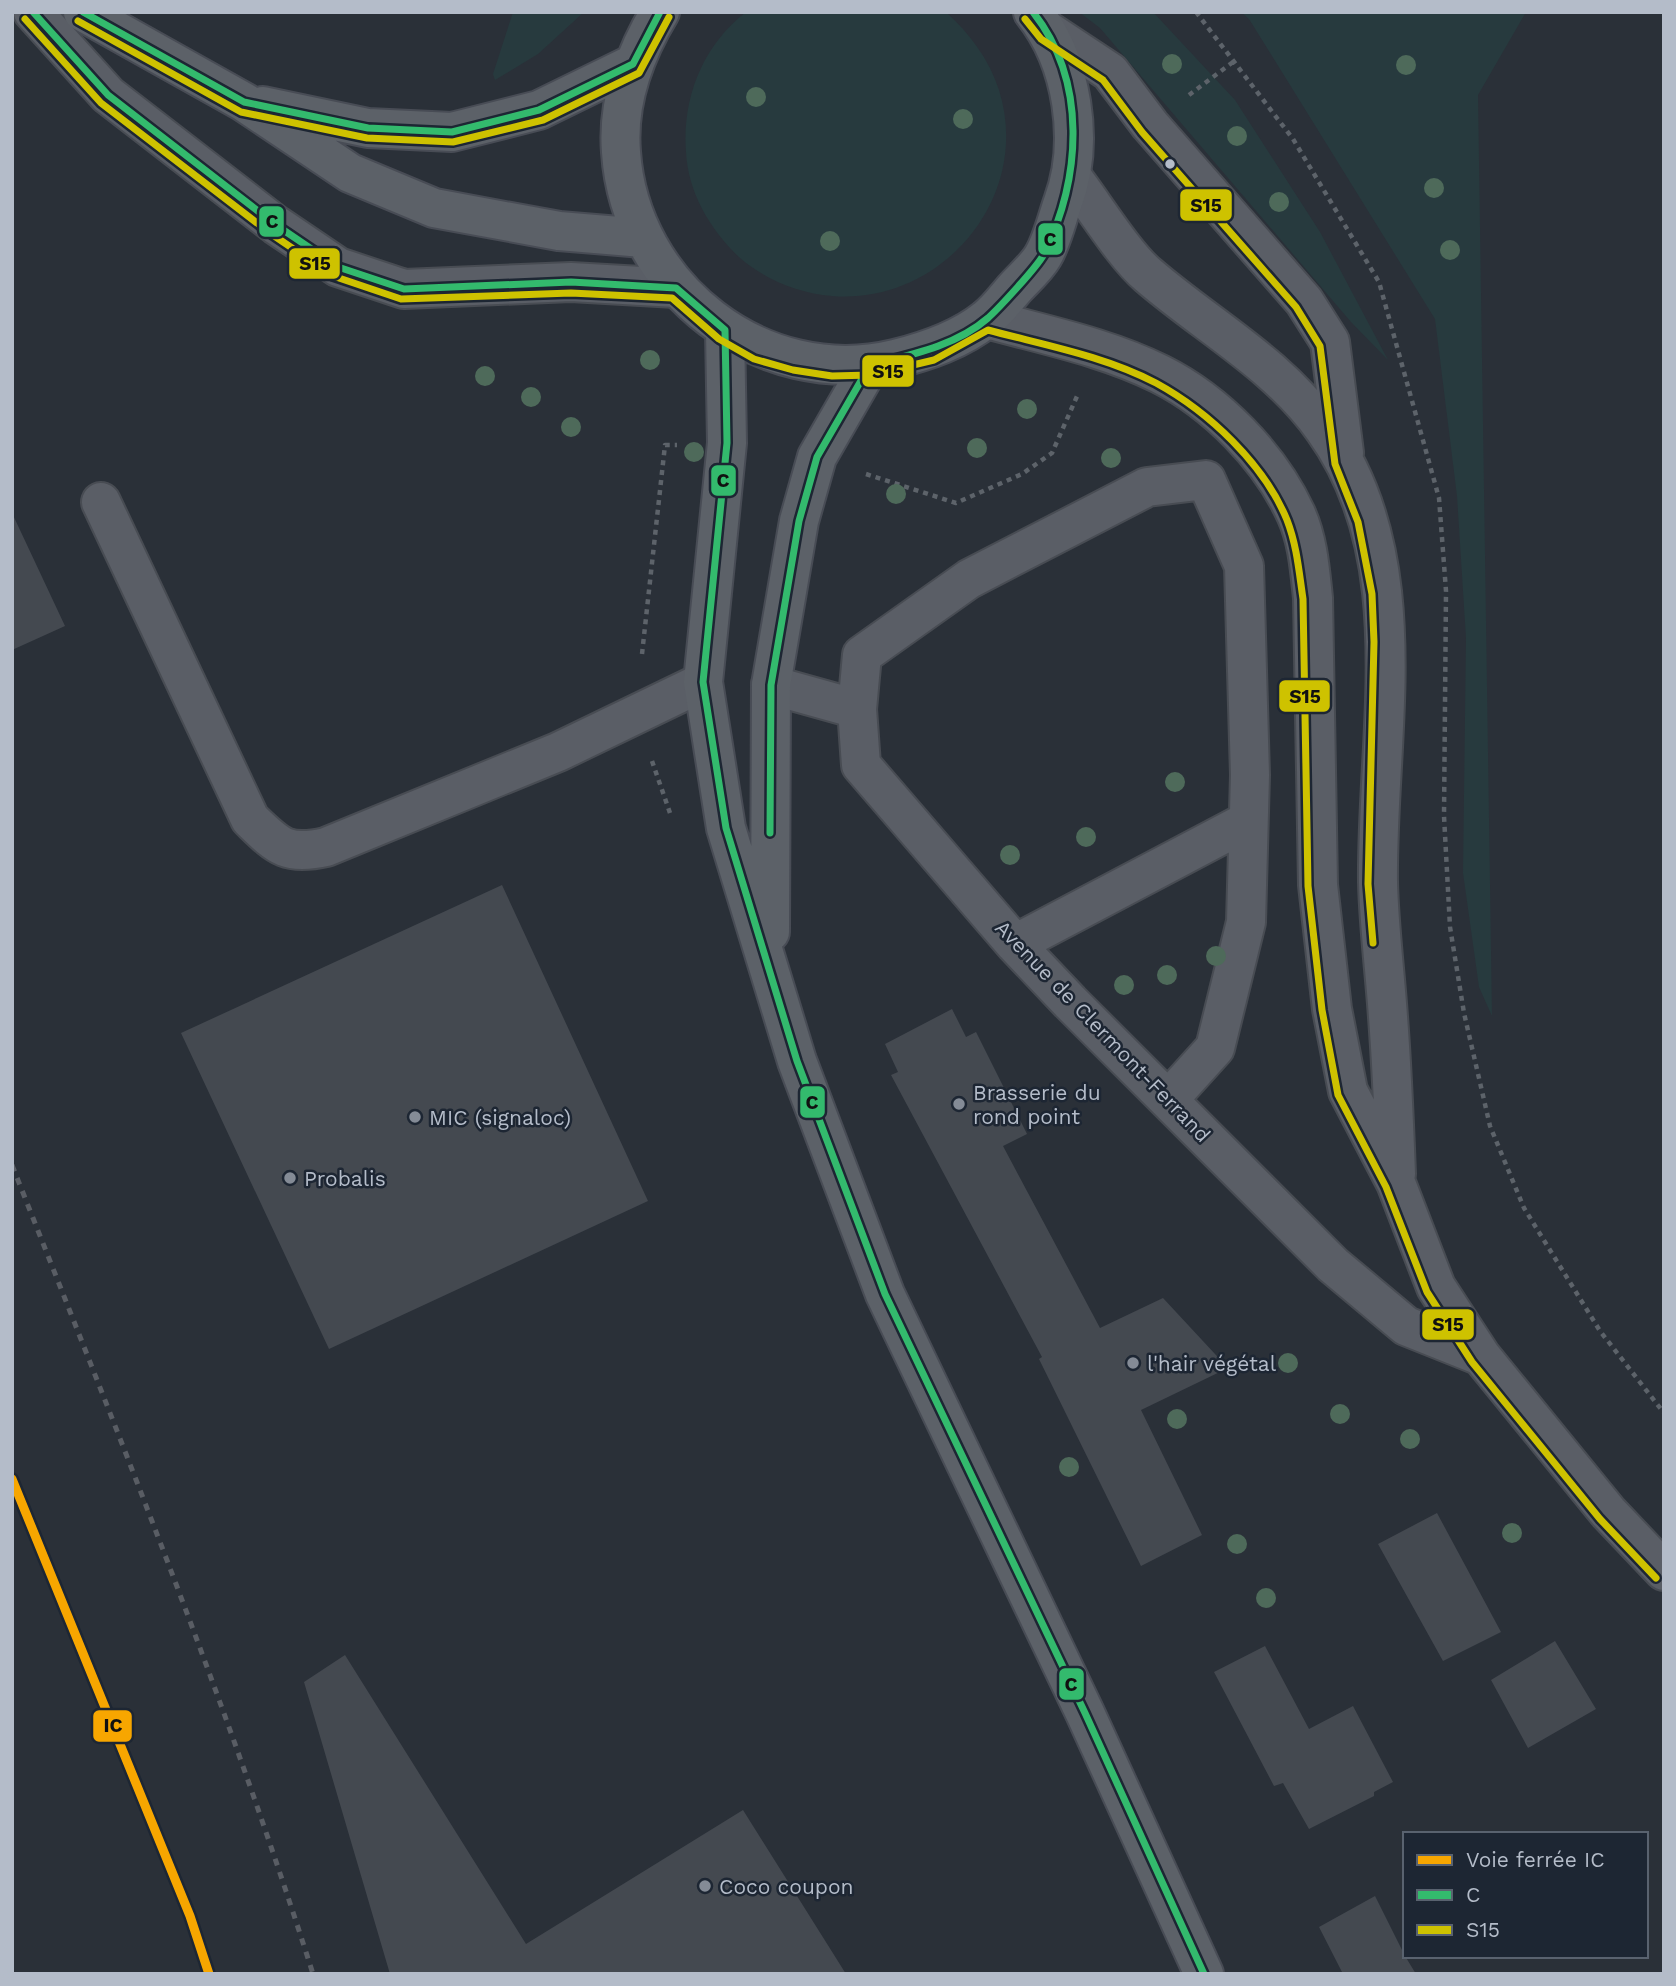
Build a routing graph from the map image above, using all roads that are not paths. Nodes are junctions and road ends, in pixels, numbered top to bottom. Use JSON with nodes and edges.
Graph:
{"nodes":[{"id":1,"x":33,"y":12,"type":"edge"},
{"id":2,"x":83,"y":12,"type":"edge"},
{"id":3,"x":660,"y":12,"type":"edge"},
{"id":4,"x":1040,"y":22,"type":"edge"},
{"id":5,"x":633,"y":64,"type":"junction"},
{"id":6,"x":244,"y":102,"type":"junction"},
{"id":7,"x":1072,"y":177,"type":"junction"},
{"id":8,"x":643,"y":238,"type":"junction"},
{"id":9,"x":676,"y":288,"type":"junction"},
{"id":10,"x":987,"y":319,"type":"junction"},
{"id":11,"x":725,"y":330,"type":"junction"},
{"id":12,"x":870,"y":365,"type":"junction"},
{"id":13,"x":1345,"y":462,"type":"junction"},
{"id":14,"x":102,"y":502,"type":"dead end"},
{"id":15,"x":703,"y":682,"type":"junction"},
{"id":16,"x":771,"y":685,"type":"junction"},
{"id":17,"x":857,"y":709,"type":"junction"},
{"id":18,"x":1248,"y":821,"type":"junction"},
{"id":19,"x":1015,"y":944,"type":"junction"},
{"id":20,"x":771,"y":973,"type":"junction"},
{"id":21,"x":1168,"y":1100,"type":"junction"},
{"id":22,"x":1396,"y":1183,"type":"junction"},
{"id":23,"x":1481,"y":1356,"type":"junction"},
{"id":24,"x":1664,"y":1571,"type":"edge"},
{"id":25,"x":1204,"y":1974,"type":"edge"}],
"edges":[{"from":1,"to":9,"type":"street"},
{"from":2,"to":6,"type":"main road"},
{"from":3,"to":5,"type":"main road"},
{"from":4,"to":7,"type":"main road"},
{"from":4,"to":13,"type":"street"},
{"from":5,"to":6,"type":"main road"},
{"from":5,"to":8,"type":"main road"},
{"from":6,"to":8,"type":"main road"},
{"from":7,"to":10,"type":"main road"},
{"from":7,"to":13,"type":"street","name":"Avenue de Clermont-Ferrand"},
{"from":8,"to":9,"type":"main road"},
{"from":9,"to":11,"type":"main road"},
{"from":10,"to":12,"type":"main road"},
{"from":10,"to":22,"type":"street","name":"Avenue de Clermont-Ferrand"},
{"from":11,"to":12,"type":"main road"},
{"from":11,"to":15,"type":"main road"},
{"from":12,"to":16,"type":"main road"},
{"from":13,"to":22,"type":"street","name":"Avenue de Clermont-Ferrand"},
{"from":14,"to":15,"type":"street"},
{"from":15,"to":20,"type":"main road"},
{"from":16,"to":17,"type":"street"},
{"from":16,"to":20,"type":"main road"},
{"from":17,"to":18,"type":"street","name":"Avenue de Clermont-Ferrand"},
{"from":17,"to":19,"type":"street","name":"Avenue de Clermont-Ferrand"},
{"from":18,"to":19,"type":"street"},
{"from":18,"to":21,"type":"street"},
{"from":19,"to":21,"type":"street","name":"Avenue de Clermont-Ferrand"},
{"from":20,"to":25,"type":"main road"},
{"from":21,"to":23,"type":"street","name":"Avenue de Clermont-Ferrand"},
{"from":22,"to":23,"type":"street","name":"Avenue de Clermont-Ferrand"},
{"from":23,"to":24,"type":"street","name":"Avenue de Clermont-Ferrand"}]}
